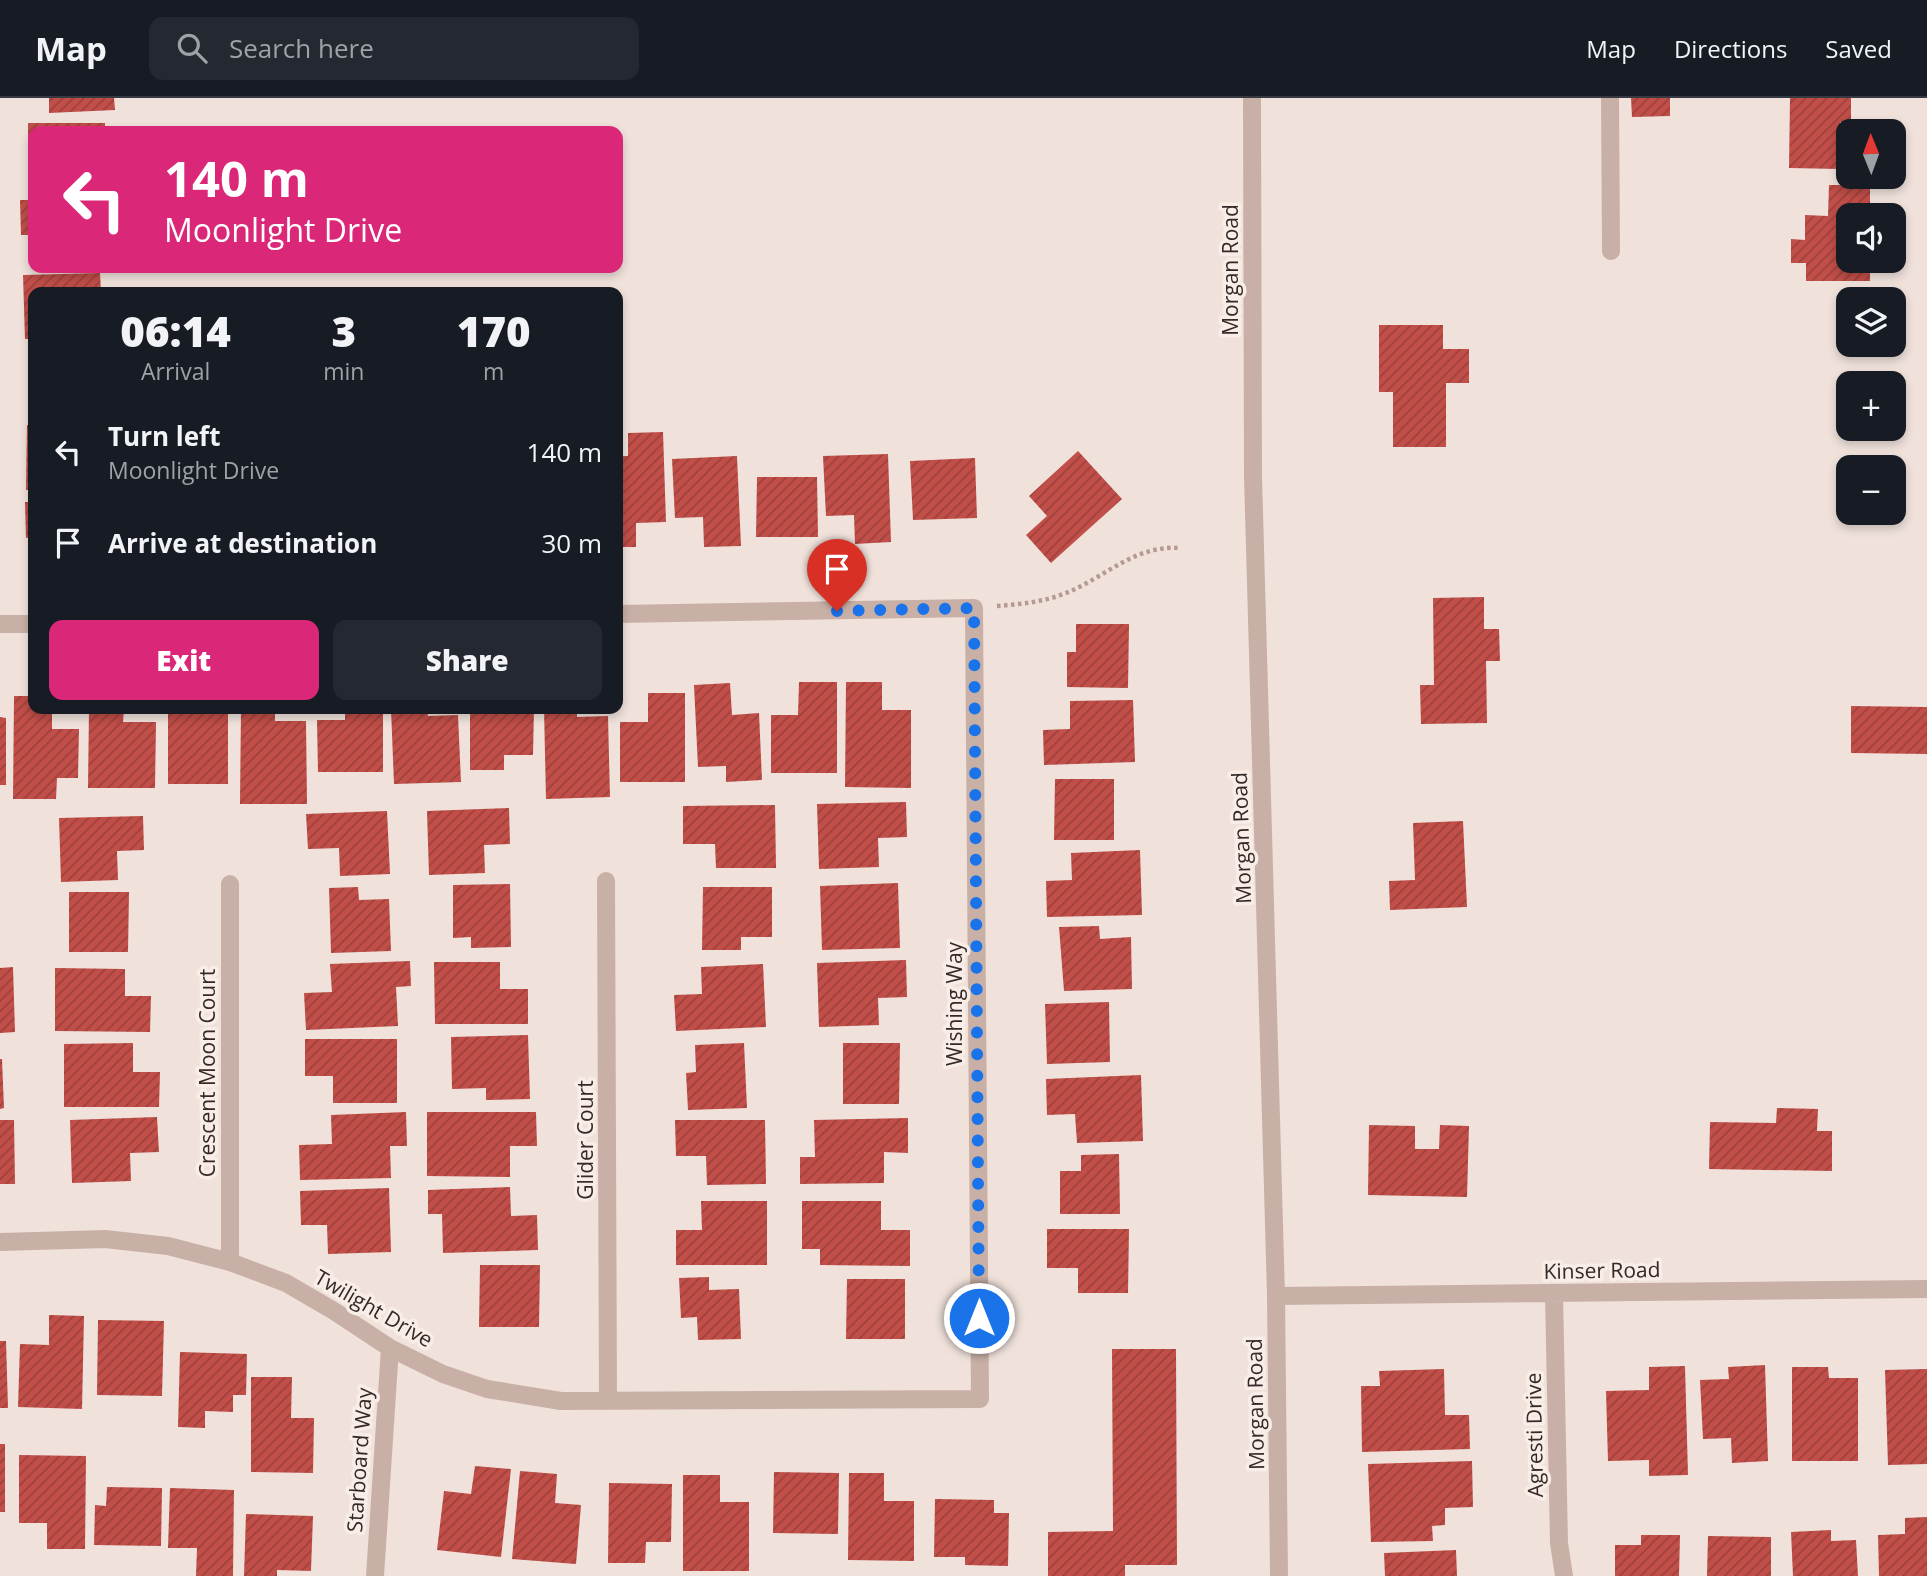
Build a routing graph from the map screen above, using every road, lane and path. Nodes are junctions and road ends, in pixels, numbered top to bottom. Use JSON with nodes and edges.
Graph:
{"nodes":[{"id":1,"x":1252,"y":98,"type":"edge"},
{"id":2,"x":1610,"y":98,"type":"edge"},
{"id":3,"x":1611,"y":251,"type":"dead end"},
{"id":4,"x":1180,"y":548,"type":"dead end"},
{"id":5,"x":974,"y":608,"type":"junction"},
{"id":6,"x":623,"y":614,"type":"edge"},
{"id":7,"x":0,"y":624,"type":"edge"},
{"id":8,"x":28,"y":624,"type":"edge"},
{"id":9,"x":606,"y":881,"type":"dead end"},
{"id":10,"x":230,"y":884,"type":"dead end"},
{"id":11,"x":0,"y":1242,"type":"edge"},
{"id":12,"x":230,"y":1262,"type":"junction"},
{"id":13,"x":1927,"y":1289,"type":"edge"},
{"id":14,"x":1554,"y":1293,"type":"junction"},
{"id":15,"x":1276,"y":1296,"type":"junction"},
{"id":16,"x":390,"y":1348,"type":"junction"},
{"id":17,"x":608,"y":1399,"type":"junction"},
{"id":18,"x":980,"y":1399,"type":"joint"},
{"id":19,"x":375,"y":1576,"type":"edge"},
{"id":20,"x":1279,"y":1576,"type":"edge"},
{"id":21,"x":1564,"y":1576,"type":"edge"}],
"edges":[{"from":1,"to":15,"type":"street","name":"Morgan Road"},
{"from":2,"to":3,"type":"street"},
{"from":4,"to":5,"type":"path"},
{"from":5,"to":6,"type":"street"},
{"from":5,"to":18,"type":"street","name":"Wishing Way"},
{"from":7,"to":8,"type":"street"},
{"from":9,"to":17,"type":"street","name":"Glider Court"},
{"from":10,"to":12,"type":"street","name":"Crescent Moon Court"},
{"from":11,"to":12,"type":"street","name":"Twilight Drive"},
{"from":12,"to":16,"type":"street","name":"Twilight Drive"},
{"from":13,"to":14,"type":"street","name":"Kinser Road"},
{"from":14,"to":15,"type":"street","name":"Kinser Road"},
{"from":14,"to":21,"type":"street","name":"Agresti Drive"},
{"from":15,"to":20,"type":"street","name":"Morgan Road"},
{"from":16,"to":17,"type":"street","name":"Twilight Drive"},
{"from":16,"to":19,"type":"street","name":"Starboard Way"},
{"from":17,"to":18,"type":"street","name":"Twilight Drive"}]}
